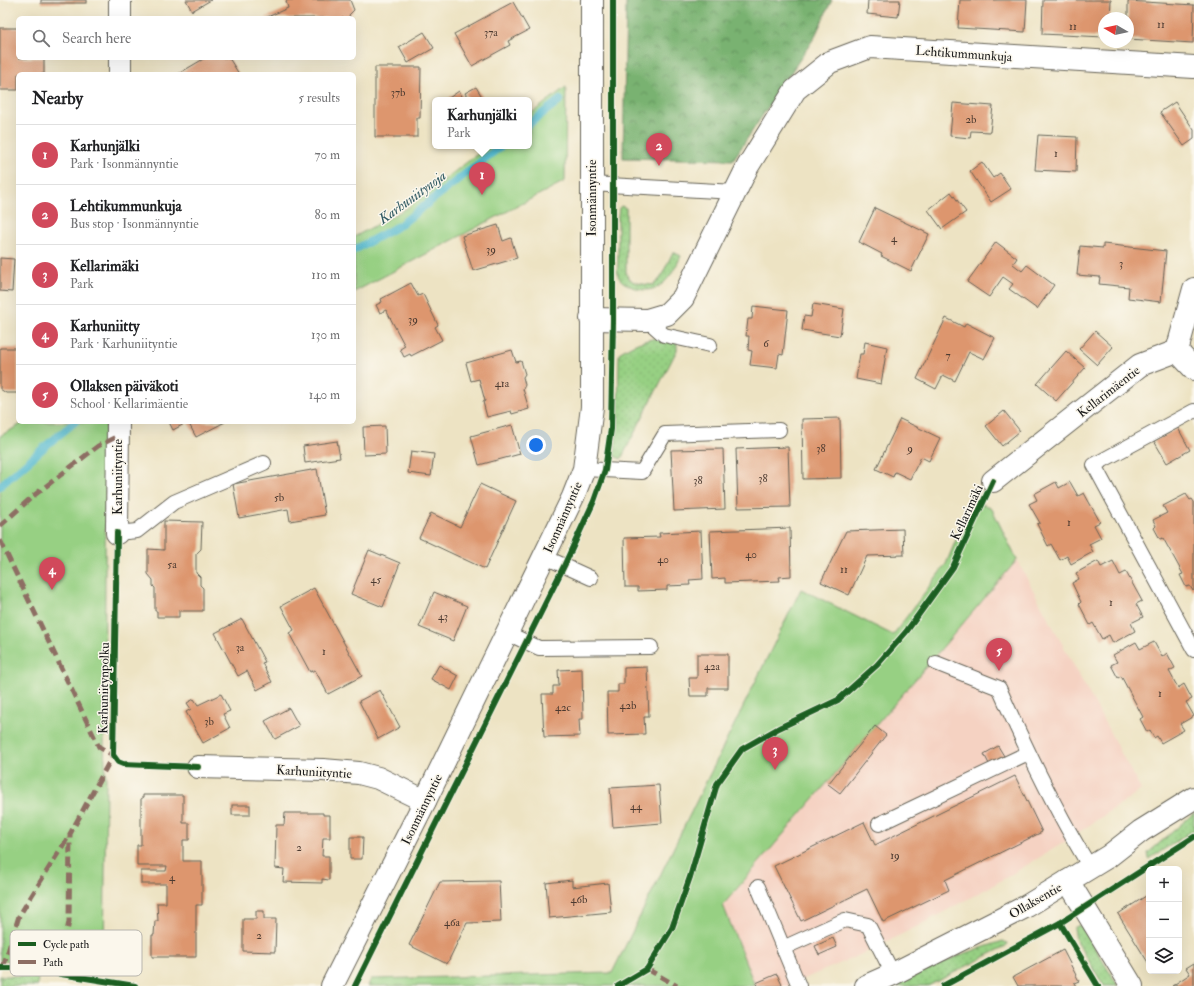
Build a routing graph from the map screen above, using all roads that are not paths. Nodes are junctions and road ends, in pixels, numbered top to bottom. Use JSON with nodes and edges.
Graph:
{"nodes":[{"id":1,"x":120,"y":0,"type":"edge"},
{"id":2,"x":592,"y":0,"type":"edge"},
{"id":3,"x":120,"y":16,"type":"edge"},
{"id":4,"x":120,"y":60,"type":"edge"},
{"id":5,"x":1194,"y":68,"type":"edge"},
{"id":6,"x":120,"y":72,"type":"edge"},
{"id":7,"x":591,"y":184,"type":"junction"},
{"id":8,"x":735,"y":192,"type":"junction"},
{"id":9,"x":1194,"y":288,"type":"edge"},
{"id":10,"x":591,"y":319,"type":"junction"},
{"id":11,"x":648,"y":320,"type":"junction"},
{"id":12,"x":710,"y":345,"type":"dead end"},
{"id":13,"x":1177,"y":351,"type":"junction"},
{"id":14,"x":1194,"y":368,"type":"edge"},
{"id":15,"x":1194,"y":411,"type":"edge"},
{"id":16,"x":118,"y":424,"type":"edge"},
{"id":17,"x":779,"y":430,"type":"dead end"},
{"id":18,"x":264,"y":463,"type":"dead end"},
{"id":19,"x":584,"y":469,"type":"junction"},
{"id":20,"x":993,"y":481,"type":"dead end"},
{"id":21,"x":117,"y":533,"type":"joint"},
{"id":22,"x":544,"y":557,"type":"junction"},
{"id":23,"x":591,"y":578,"type":"dead end"},
{"id":24,"x":507,"y":633,"type":"junction"},
{"id":25,"x":651,"y":647,"type":"dead end"},
{"id":26,"x":1194,"y":650,"type":"edge"},
{"id":27,"x":936,"y":663,"type":"dead end"},
{"id":28,"x":1028,"y":753,"type":"junction"},
{"id":29,"x":198,"y":767,"type":"dead end"},
{"id":30,"x":1194,"y":798,"type":"edge"},
{"id":31,"x":425,"y":801,"type":"junction"},
{"id":32,"x":879,"y":824,"type":"dead end"},
{"id":33,"x":1090,"y":868,"type":"junction"},
{"id":34,"x":1068,"y":881,"type":"junction"},
{"id":35,"x":758,"y":887,"type":"dead end"},
{"id":36,"x":783,"y":948,"type":"junction"},
{"id":37,"x":893,"y":974,"type":"junction"},
{"id":38,"x":332,"y":986,"type":"edge"},
{"id":39,"x":799,"y":986,"type":"edge"},
{"id":40,"x":866,"y":986,"type":"edge"},
{"id":41,"x":1132,"y":986,"type":"edge"}],
"edges":[{"from":1,"to":3,"type":"street"},
{"from":2,"to":7,"type":"street","name":"Isonmännyntie"},
{"from":4,"to":6,"type":"street"},
{"from":5,"to":8,"type":"street","name":"Lehtikummunkuja"},
{"from":7,"to":8,"type":"lane"},
{"from":7,"to":10,"type":"street","name":"Isonmännyntie"},
{"from":8,"to":11,"type":"street","name":"Lehtikummunkuja"},
{"from":9,"to":13,"type":"street"},
{"from":10,"to":11,"type":"street","name":"Lehtikummunkuja"},
{"from":10,"to":19,"type":"street","name":"Isonmännyntie"},
{"from":11,"to":12,"type":"lane"},
{"from":13,"to":14,"type":"street"},
{"from":13,"to":20,"type":"street","name":"Kellarimäentie"},
{"from":15,"to":26,"type":"lane"},
{"from":16,"to":21,"type":"street","name":"Karhuniityntie"},
{"from":17,"to":19,"type":"lane"},
{"from":18,"to":21,"type":"lane"},
{"from":19,"to":22,"type":"street","name":"Isonmännyntie"},
{"from":22,"to":23,"type":"lane"},
{"from":22,"to":24,"type":"street","name":"Isonmännyntie"},
{"from":24,"to":25,"type":"lane"},
{"from":24,"to":31,"type":"street","name":"Isonmännyntie"},
{"from":27,"to":28,"type":"lane"},
{"from":28,"to":32,"type":"lane"},
{"from":28,"to":33,"type":"lane"},
{"from":29,"to":31,"type":"street","name":"Karhuniityntie"},
{"from":30,"to":33,"type":"street","name":"Ollaksentie"},
{"from":31,"to":38,"type":"street","name":"Isonmännyntie"},
{"from":33,"to":34,"type":"street","name":"Ollaksentie"},
{"from":34,"to":37,"type":"street","name":"Ollaksentie"},
{"from":34,"to":41,"type":"street"},
{"from":35,"to":36,"type":"lane"},
{"from":36,"to":37,"type":"lane"},
{"from":36,"to":39,"type":"lane"},
{"from":37,"to":40,"type":"street","name":"Ollaksentie"}]}
